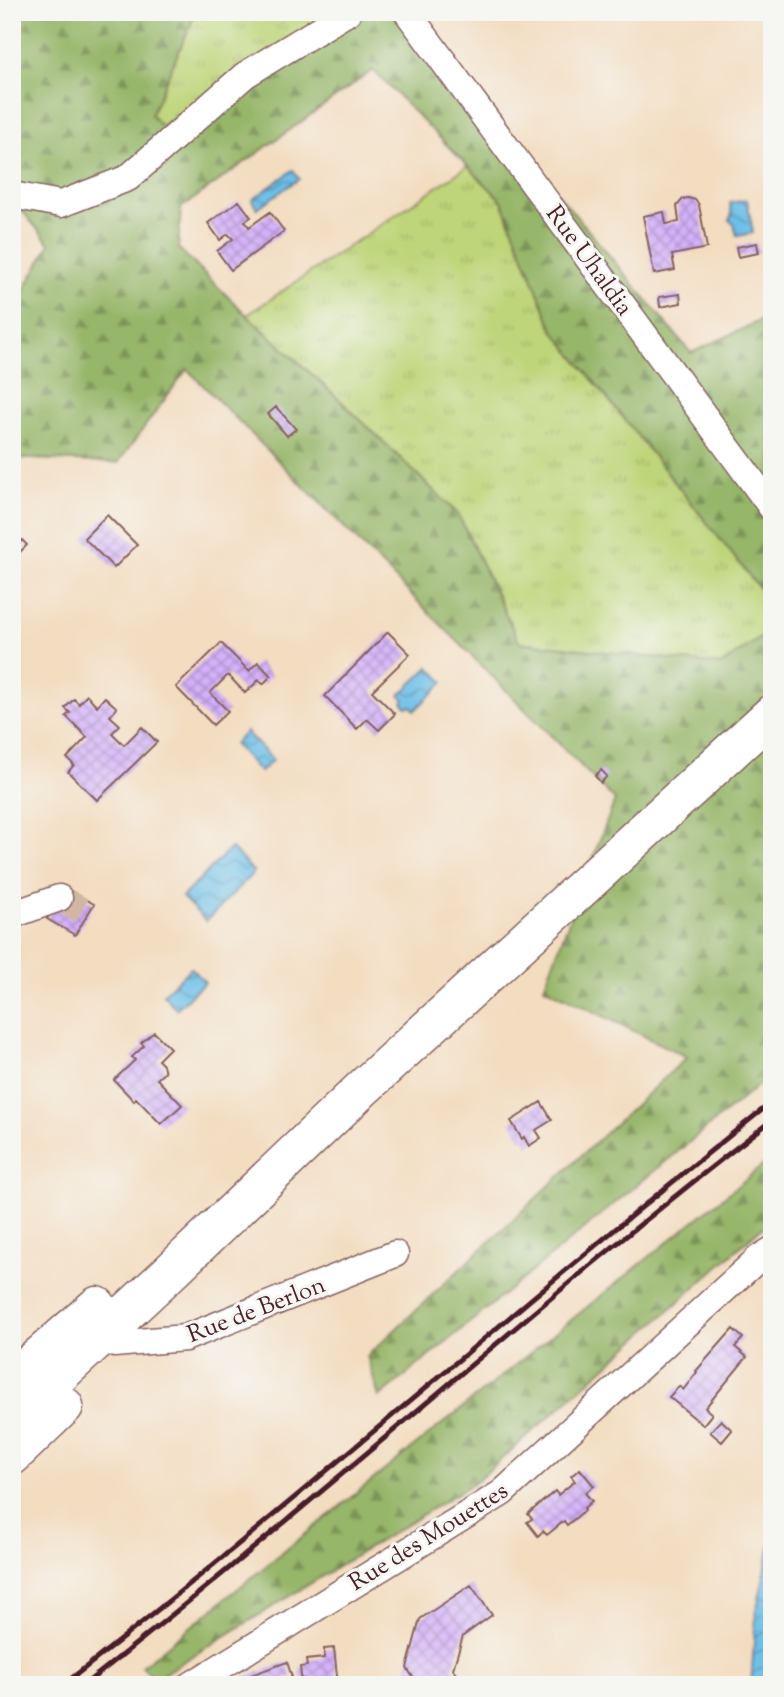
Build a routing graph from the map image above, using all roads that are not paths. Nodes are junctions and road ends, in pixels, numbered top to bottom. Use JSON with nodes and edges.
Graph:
{"nodes":[{"id":1,"x":348,"y":12,"type":"edge"},
{"id":2,"x":407,"y":12,"type":"edge"},
{"id":3,"x":12,"y":195,"type":"edge"},
{"id":4,"x":772,"y":508,"type":"edge"},
{"id":5,"x":772,"y":714,"type":"edge"},
{"id":6,"x":59,"y":898,"type":"dead end"},
{"id":7,"x":12,"y":915,"type":"edge"},
{"id":8,"x":364,"y":1087,"type":"junction"},
{"id":9,"x":772,"y":1250,"type":"edge"},
{"id":10,"x":395,"y":1254,"type":"dead end"},
{"id":11,"x":167,"y":1275,"type":"junction"},
{"id":12,"x":114,"y":1344,"type":"junction"},
{"id":13,"x":12,"y":1380,"type":"edge"},
{"id":14,"x":12,"y":1419,"type":"edge"},
{"id":15,"x":12,"y":1456,"type":"edge"},
{"id":16,"x":191,"y":1685,"type":"edge"}],
"edges":[{"from":1,"to":3,"type":"street"},
{"from":2,"to":4,"type":"street","name":"Rue Uhaldia"},
{"from":5,"to":8,"type":"main road"},
{"from":6,"to":7,"type":"street"},
{"from":8,"to":11,"type":"main road"},
{"from":8,"to":13,"type":"main road"},
{"from":9,"to":16,"type":"street","name":"Rue des Mouettes"},
{"from":10,"to":12,"type":"street","name":"Rue de Berlon"},
{"from":11,"to":12,"type":"main road"},
{"from":11,"to":14,"type":"main road"},
{"from":12,"to":15,"type":"main road"}]}
